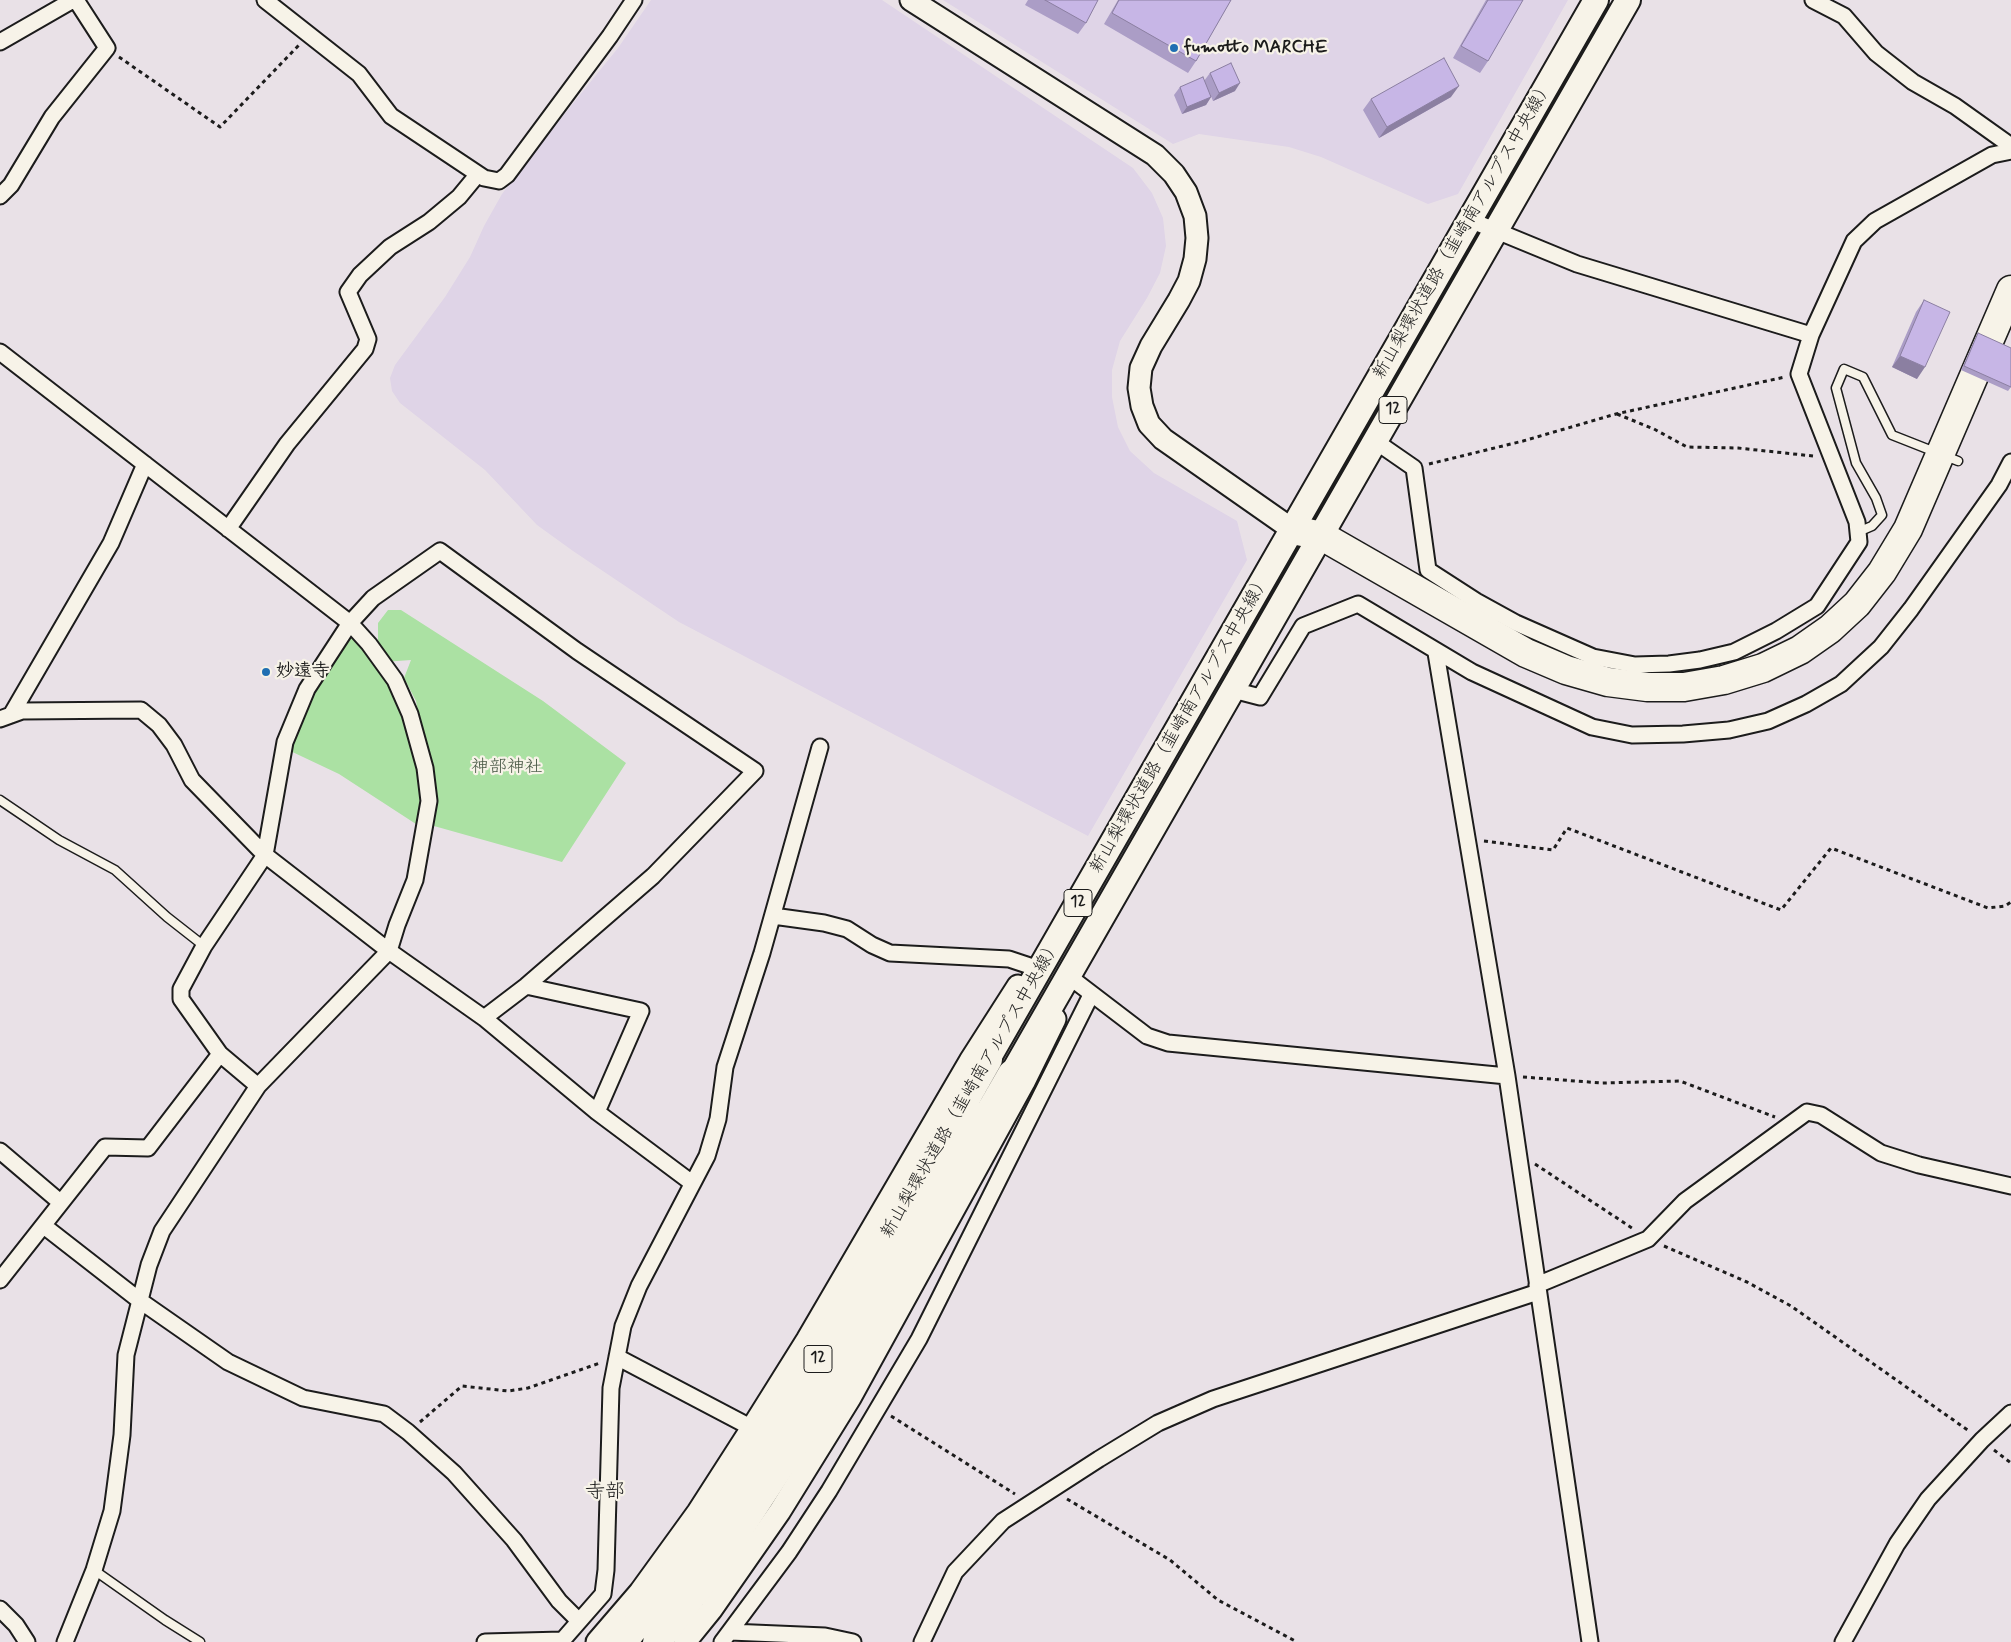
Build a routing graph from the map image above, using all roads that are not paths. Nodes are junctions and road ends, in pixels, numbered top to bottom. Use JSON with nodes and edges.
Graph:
{"nodes":[{"id":1,"x":265,"y":0,"type":"edge"},
{"id":2,"x":634,"y":0,"type":"edge"},
{"id":3,"x":911,"y":0,"type":"edge"},
{"id":4,"x":1596,"y":0,"type":"edge"},
{"id":5,"x":1628,"y":0,"type":"edge"},
{"id":6,"x":1813,"y":0,"type":"edge"},
{"id":7,"x":65,"y":2,"type":"edge"},
{"id":8,"x":0,"y":42,"type":"edge"},
{"id":9,"x":2011,"y":146,"type":"edge"},
{"id":10,"x":2011,"y":151,"type":"edge"},
{"id":11,"x":478,"y":174,"type":"junction"},
{"id":12,"x":0,"y":196,"type":"edge"},
{"id":13,"x":1470,"y":220,"type":"junction"},
{"id":14,"x":1496,"y":230,"type":"junction"},
{"id":15,"x":2011,"y":290,"type":"edge"},
{"id":16,"x":1811,"y":335,"type":"junction"},
{"id":17,"x":2011,"y":338,"type":"edge"},
{"id":18,"x":0,"y":352,"type":"edge"},
{"id":19,"x":1375,"y":441,"type":"junction"},
{"id":20,"x":1949,"y":458,"type":"junction"},
{"id":21,"x":2011,"y":462,"type":"edge"},
{"id":22,"x":145,"y":464,"type":"junction"},
{"id":23,"x":2005,"y":486,"type":"edge"},
{"id":24,"x":228,"y":529,"type":"junction"},
{"id":25,"x":1293,"y":530,"type":"junction"},
{"id":26,"x":1858,"y":532,"type":"junction"},
{"id":27,"x":1317,"y":544,"type":"junction"},
{"id":28,"x":350,"y":624,"type":"junction"},
{"id":29,"x":1436,"y":653,"type":"junction"},
{"id":30,"x":1233,"y":690,"type":"junction"},
{"id":31,"x":6,"y":717,"type":"edge"},
{"id":32,"x":820,"y":747,"type":"dead end"},
{"id":33,"x":1167,"y":748,"type":"junction"},
{"id":34,"x":0,"y":800,"type":"edge"},
{"id":35,"x":1159,"y":819,"type":"junction"},
{"id":36,"x":265,"y":855,"type":"junction"},
{"id":37,"x":773,"y":916,"type":"junction"},
{"id":38,"x":204,"y":946,"type":"junction"},
{"id":39,"x":389,"y":951,"type":"junction"},
{"id":40,"x":1030,"y":966,"type":"junction"},
{"id":41,"x":1075,"y":981,"type":"junction"},
{"id":42,"x":526,"y":986,"type":"junction"},
{"id":43,"x":1091,"y":995,"type":"junction"},
{"id":44,"x":484,"y":1018,"type":"junction"},
{"id":45,"x":220,"y":1054,"type":"junction"},
{"id":46,"x":988,"y":1059,"type":"joint"},
{"id":47,"x":1012,"y":1074,"type":"joint"},
{"id":48,"x":1507,"y":1076,"type":"junction"},
{"id":49,"x":258,"y":1086,"type":"junction"},
{"id":50,"x":597,"y":1112,"type":"junction"},
{"id":51,"x":0,"y":1151,"type":"edge"},
{"id":52,"x":692,"y":1183,"type":"junction"},
{"id":53,"x":2011,"y":1186,"type":"edge"},
{"id":54,"x":60,"y":1202,"type":"junction"},
{"id":55,"x":44,"y":1226,"type":"junction"},
{"id":56,"x":0,"y":1280,"type":"edge"},
{"id":57,"x":1538,"y":1288,"type":"junction"},
{"id":58,"x":139,"y":1300,"type":"junction"},
{"id":59,"x":617,"y":1358,"type":"junction"},
{"id":60,"x":2011,"y":1413,"type":"edge"},
{"id":61,"x":752,"y":1428,"type":"junction"},
{"id":62,"x":94,"y":1570,"type":"junction"},
{"id":63,"x":0,"y":1609,"type":"edge"},
{"id":64,"x":578,"y":1620,"type":"junction"},
{"id":65,"x":726,"y":1637,"type":"edge"},
{"id":66,"x":562,"y":1641,"type":"edge"},
{"id":67,"x":1846,"y":1641,"type":"edge"},
{"id":68,"x":27,"y":1642,"type":"edge"},
{"id":69,"x":65,"y":1642,"type":"edge"},
{"id":70,"x":200,"y":1642,"type":"edge"},
{"id":71,"x":485,"y":1642,"type":"edge"},
{"id":72,"x":597,"y":1642,"type":"edge"},
{"id":73,"x":623,"y":1642,"type":"edge"},
{"id":74,"x":657,"y":1642,"type":"edge"},
{"id":75,"x":685,"y":1642,"type":"edge"},
{"id":76,"x":853,"y":1642,"type":"edge"},
{"id":77,"x":922,"y":1642,"type":"edge"},
{"id":78,"x":1590,"y":1642,"type":"edge"}],
"edges":[{"from":1,"to":11,"type":"street"},
{"from":2,"to":11,"type":"street"},
{"from":3,"to":25,"type":"street"},
{"from":4,"to":13,"type":"main road","name":"新山梨環状道路（韮崎南アルプス中央線）","number":"12"},
{"from":5,"to":14,"type":"main road","name":"新山梨環状道路（韮崎南アルプス中央線）","number":"12"},
{"from":6,"to":9,"type":"street"},
{"from":7,"to":8,"type":"street"},
{"from":7,"to":12,"type":"street"},
{"from":10,"to":16,"type":"street"},
{"from":11,"to":24,"type":"street"},
{"from":13,"to":14,"type":"street"},
{"from":13,"to":25,"type":"main road","name":"新山梨環状道路（韮崎南アルプス中央線）","number":"12"},
{"from":14,"to":16,"type":"street"},
{"from":14,"to":19,"type":"main road","name":"新山梨環状道路（韮崎南アルプス中央線）","number":"12"},
{"from":15,"to":20,"type":"highway"},
{"from":16,"to":26,"type":"street"},
{"from":17,"to":20,"type":"highway"},
{"from":18,"to":22,"type":"street"},
{"from":19,"to":26,"type":"street"},
{"from":19,"to":27,"type":"main road","name":"新山梨環状道路（韮崎南アルプス中央線）","number":"12"},
{"from":20,"to":26,"type":"lane"},
{"from":20,"to":27,"type":"highway"},
{"from":21,"to":23,"type":"street"},
{"from":22,"to":24,"type":"street"},
{"from":22,"to":31,"type":"street"},
{"from":23,"to":29,"type":"street"},
{"from":24,"to":28,"type":"street"},
{"from":25,"to":27,"type":"highway"},
{"from":25,"to":33,"type":"main road","name":"新山梨環状道路（韮崎南アルプス中央線）","number":"12"},
{"from":27,"to":30,"type":"main road","name":"新山梨環状道路（韮崎南アルプス中央線）","number":"12"},
{"from":28,"to":36,"type":"street"},
{"from":28,"to":39,"type":"street"},
{"from":28,"to":42,"type":"street"},
{"from":29,"to":30,"type":"street"},
{"from":29,"to":48,"type":"street"},
{"from":30,"to":35,"type":"main road","name":"新山梨環状道路（韮崎南アルプス中央線）","number":"12"},
{"from":31,"to":36,"type":"street"},
{"from":32,"to":37,"type":"street"},
{"from":33,"to":40,"type":"street"},
{"from":33,"to":46,"type":"main road","name":"新山梨環状道路（韮崎南アルプス中央線）","number":"12"},
{"from":34,"to":38,"type":"lane"},
{"from":35,"to":41,"type":"street"},
{"from":35,"to":47,"type":"main road","name":"新山梨環状道路（韮崎南アルプス中央線）","number":"12"},
{"from":36,"to":38,"type":"street"},
{"from":36,"to":39,"type":"street"},
{"from":37,"to":40,"type":"street"},
{"from":37,"to":52,"type":"street"},
{"from":38,"to":45,"type":"street"},
{"from":39,"to":44,"type":"street"},
{"from":39,"to":49,"type":"street"},
{"from":40,"to":61,"type":"street"},
{"from":41,"to":43,"type":"street"},
{"from":41,"to":75,"type":"street"},
{"from":42,"to":44,"type":"street"},
{"from":42,"to":50,"type":"street"},
{"from":43,"to":48,"type":"street"},
{"from":43,"to":65,"type":"street"},
{"from":44,"to":50,"type":"street"},
{"from":45,"to":49,"type":"street"},
{"from":45,"to":54,"type":"street"},
{"from":46,"to":73,"type":"highway","name":"新山梨環状道路（韮崎南アルプス中央線）","number":"12"},
{"from":47,"to":74,"type":"highway","name":"新山梨環状道路（韮崎南アルプス中央線）","number":"12"},
{"from":48,"to":57,"type":"street"},
{"from":49,"to":58,"type":"street"},
{"from":50,"to":52,"type":"street"},
{"from":51,"to":54,"type":"street"},
{"from":52,"to":59,"type":"street"},
{"from":53,"to":57,"type":"street"},
{"from":54,"to":55,"type":"street"},
{"from":55,"to":56,"type":"street"},
{"from":55,"to":58,"type":"street"},
{"from":57,"to":77,"type":"street"},
{"from":57,"to":78,"type":"street"},
{"from":58,"to":62,"type":"street"},
{"from":58,"to":64,"type":"street"},
{"from":59,"to":61,"type":"street"},
{"from":59,"to":64,"type":"street"},
{"from":60,"to":67,"type":"street"},
{"from":61,"to":72,"type":"street"},
{"from":62,"to":69,"type":"street"},
{"from":62,"to":70,"type":"lane"},
{"from":63,"to":68,"type":"street"},
{"from":64,"to":66,"type":"street"},
{"from":65,"to":76,"type":"street"},
{"from":66,"to":71,"type":"street"}]}
